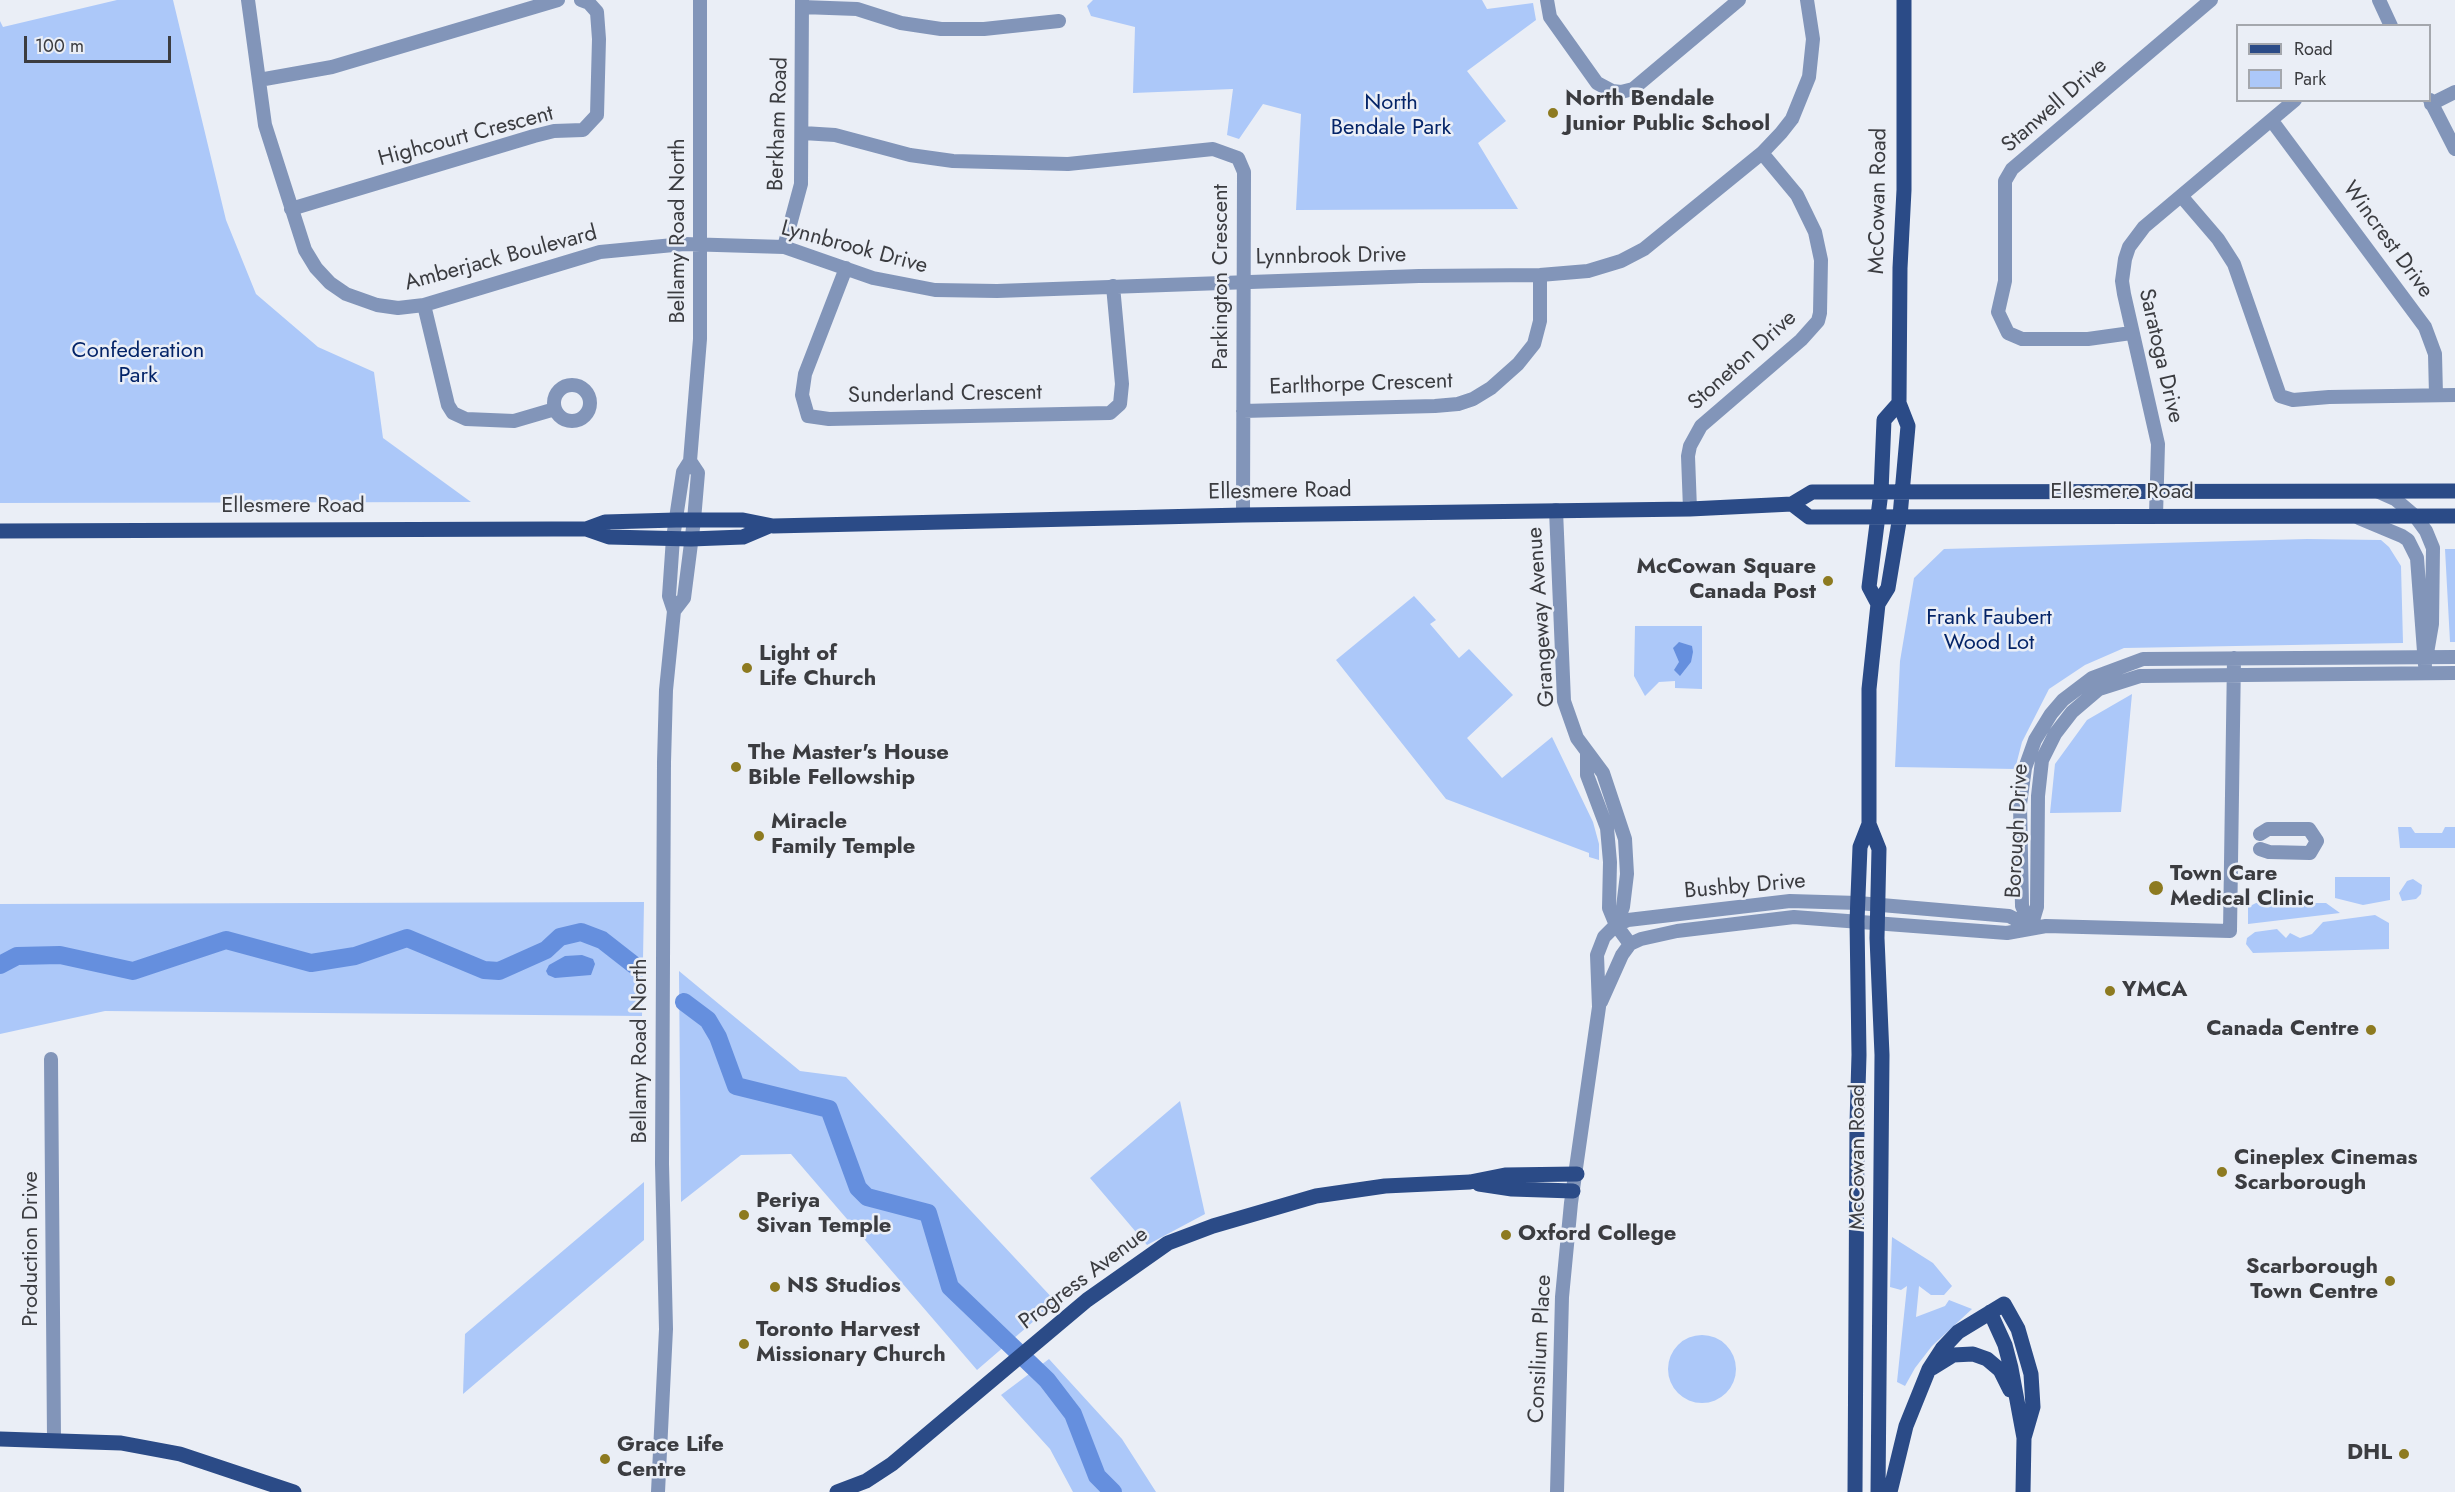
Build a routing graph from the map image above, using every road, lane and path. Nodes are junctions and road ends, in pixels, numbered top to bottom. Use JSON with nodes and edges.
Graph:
{"nodes":[{"id":1,"x":248,"y":0,"type":"edge"},
{"id":2,"x":558,"y":0,"type":"edge"},
{"id":3,"x":580,"y":0,"type":"edge"},
{"id":4,"x":700,"y":0,"type":"edge"},
{"id":5,"x":1546,"y":0,"type":"edge"},
{"id":6,"x":1739,"y":0,"type":"edge"},
{"id":7,"x":1807,"y":0,"type":"edge"},
{"id":8,"x":1904,"y":0,"type":"edge"},
{"id":9,"x":2211,"y":0,"type":"edge"},
{"id":10,"x":2379,"y":0,"type":"edge"},
{"id":11,"x":802,"y":3,"type":"edge"},
{"id":12,"x":1059,"y":21,"type":"dead end"},
{"id":13,"x":2390,"y":24,"type":"edge"},
{"id":14,"x":259,"y":80,"type":"junction"},
{"id":15,"x":2455,"y":92,"type":"edge"},
{"id":16,"x":2293,"y":102,"type":"edge"},
{"id":17,"x":2431,"y":102,"type":"edge"},
{"id":18,"x":2272,"y":121,"type":"junction"},
{"id":19,"x":803,"y":133,"type":"junction"},
{"id":20,"x":2455,"y":149,"type":"edge"},
{"id":21,"x":1762,"y":153,"type":"junction"},
{"id":22,"x":2182,"y":197,"type":"junction"},
{"id":23,"x":291,"y":209,"type":"junction"},
{"id":24,"x":700,"y":244,"type":"junction"},
{"id":25,"x":784,"y":247,"type":"junction"},
{"id":26,"x":846,"y":268,"type":"junction"},
{"id":27,"x":1540,"y":275,"type":"junction"},
{"id":28,"x":1242,"y":280,"type":"junction"},
{"id":29,"x":1113,"y":286,"type":"junction"},
{"id":30,"x":424,"y":305,"type":"junction"},
{"id":31,"x":2131,"y":333,"type":"junction"},
{"id":32,"x":2436,"y":395,"type":"junction"},
{"id":33,"x":2455,"y":395,"type":"edge"},
{"id":34,"x":1899,"y":403,"type":"junction"},
{"id":35,"x":555,"y":409,"type":"dead end"},
{"id":36,"x":1243,"y":411,"type":"junction"},
{"id":37,"x":690,"y":461,"type":"junction"},
{"id":38,"x":2455,"y":490,"type":"edge"},
{"id":39,"x":2377,"y":491,"type":"junction"},
{"id":40,"x":1881,"y":492,"type":"junction"},
{"id":41,"x":1902,"y":492,"type":"junction"},
{"id":42,"x":2158,"y":492,"type":"junction"},
{"id":43,"x":1792,"y":504,"type":"junction"},
{"id":44,"x":1690,"y":508,"type":"junction"},
{"id":45,"x":1556,"y":510,"type":"junction"},
{"id":46,"x":1243,"y":515,"type":"junction"},
{"id":47,"x":1900,"y":516,"type":"junction"},
{"id":48,"x":2156,"y":516,"type":"junction"},
{"id":49,"x":2355,"y":516,"type":"junction"},
{"id":50,"x":2415,"y":516,"type":"junction"},
{"id":51,"x":2455,"y":516,"type":"edge"},
{"id":52,"x":1878,"y":517,"type":"junction"},
{"id":53,"x":676,"y":520,"type":"junction"},
{"id":54,"x":694,"y":520,"type":"junction"},
{"id":55,"x":769,"y":526,"type":"junction"},
{"id":56,"x":586,"y":530,"type":"junction"},
{"id":57,"x":0,"y":531,"type":"edge"},
{"id":58,"x":673,"y":538,"type":"junction"},
{"id":59,"x":691,"y":538,"type":"junction"},
{"id":60,"x":1878,"y":604,"type":"junction"},
{"id":61,"x":674,"y":611,"type":"junction"},
{"id":62,"x":2426,"y":657,"type":"junction"},
{"id":63,"x":2455,"y":657,"type":"edge"},
{"id":64,"x":2234,"y":658,"type":"junction"},
{"id":65,"x":2425,"y":673,"type":"junction"},
{"id":66,"x":2455,"y":673,"type":"edge"},
{"id":67,"x":2234,"y":676,"type":"junction"},
{"id":68,"x":1869,"y":824,"type":"junction"},
{"id":69,"x":2260,"y":834,"type":"dead end"},
{"id":70,"x":2260,"y":849,"type":"dead end"},
{"id":71,"x":1770,"y":903,"type":"junction"},
{"id":72,"x":1857,"y":903,"type":"junction"},
{"id":73,"x":1879,"y":905,"type":"junction"},
{"id":74,"x":1684,"y":913,"type":"junction"},
{"id":75,"x":1773,"y":919,"type":"junction"},
{"id":76,"x":1857,"y":921,"type":"junction"},
{"id":77,"x":1878,"y":923,"type":"junction"},
{"id":78,"x":1616,"y":925,"type":"junction"},
{"id":79,"x":2031,"y":927,"type":"junction"},
{"id":80,"x":1685,"y":930,"type":"junction"},
{"id":81,"x":1630,"y":944,"type":"junction"},
{"id":82,"x":1599,"y":1007,"type":"junction"},
{"id":83,"x":51,"y":1059,"type":"dead end"},
{"id":84,"x":1577,"y":1174,"type":"junction"},
{"id":85,"x":1470,"y":1182,"type":"junction"},
{"id":86,"x":1573,"y":1191,"type":"junction"},
{"id":87,"x":1990,"y":1312,"type":"junction"},
{"id":88,"x":1929,"y":1369,"type":"junction"},
{"id":89,"x":2014,"y":1398,"type":"junction"},
{"id":90,"x":2024,"y":1438,"type":"junction"},
{"id":91,"x":0,"y":1439,"type":"edge"},
{"id":92,"x":54,"y":1439,"type":"junction"},
{"id":93,"x":294,"y":1492,"type":"edge"},
{"id":94,"x":658,"y":1492,"type":"edge"},
{"id":95,"x":837,"y":1492,"type":"edge"},
{"id":96,"x":1557,"y":1492,"type":"edge"},
{"id":97,"x":1855,"y":1492,"type":"edge"},
{"id":98,"x":1878,"y":1492,"type":"edge"},
{"id":99,"x":1890,"y":1492,"type":"edge"},
{"id":100,"x":2023,"y":1492,"type":"edge"}],
"edges":[{"from":1,"to":14,"type":"street","name":"Amberjack Boulevard"},
{"from":2,"to":14,"type":"street"},
{"from":3,"to":23,"type":"street","name":"Highcourt Crescent"},
{"from":4,"to":24,"type":"street","name":"Bellamy Road North"},
{"from":5,"to":6,"type":"street"},
{"from":7,"to":21,"type":"street","name":"Lynnbrook Drive"},
{"from":8,"to":34,"type":"main road","name":"McCowan Road"},
{"from":9,"to":31,"type":"street","name":"Stanwell Drive"},
{"from":10,"to":13,"type":"street"},
{"from":11,"to":12,"type":"street"},
{"from":11,"to":19,"type":"street","name":"Berkham Road"},
{"from":14,"to":23,"type":"street","name":"Amberjack Boulevard"},
{"from":15,"to":17,"type":"street"},
{"from":16,"to":18,"type":"street","name":"Saratoga Drive"},
{"from":17,"to":20,"type":"street"},
{"from":18,"to":22,"type":"street","name":"Saratoga Drive"},
{"from":18,"to":32,"type":"street","name":"Wincrest Drive"},
{"from":19,"to":25,"type":"street","name":"Berkham Road"},
{"from":19,"to":28,"type":"street","name":"Parkington Crescent"},
{"from":21,"to":27,"type":"street","name":"Lynnbrook Drive"},
{"from":21,"to":44,"type":"street","name":"Stoneton Drive"},
{"from":22,"to":31,"type":"street","name":"Saratoga Drive"},
{"from":22,"to":32,"type":"street"},
{"from":23,"to":30,"type":"street","name":"Amberjack Boulevard"},
{"from":24,"to":25,"type":"street","name":"Lynnbrook Drive"},
{"from":24,"to":30,"type":"street","name":"Amberjack Boulevard"},
{"from":24,"to":37,"type":"street","name":"Bellamy Road North"},
{"from":25,"to":26,"type":"street","name":"Lynnbrook Drive"},
{"from":26,"to":29,"type":"street","name":"Lynnbrook Drive"},
{"from":26,"to":29,"type":"street","name":"Sunderland Crescent"},
{"from":27,"to":28,"type":"street","name":"Lynnbrook Drive"},
{"from":27,"to":36,"type":"street","name":"Earlthorpe Crescent"},
{"from":28,"to":29,"type":"street","name":"Lynnbrook Drive"},
{"from":28,"to":36,"type":"street","name":"Parkington Crescent"},
{"from":30,"to":35,"type":"street"},
{"from":31,"to":42,"type":"street","name":"Saratoga Drive"},
{"from":32,"to":33,"type":"street"},
{"from":34,"to":40,"type":"main road","name":"McCowan Road"},
{"from":34,"to":41,"type":"main road","name":"McCowan Road"},
{"from":36,"to":46,"type":"street","name":"Parkington Crescent"},
{"from":37,"to":53,"type":"street","name":"Bellamy Road North"},
{"from":37,"to":54,"type":"street","name":"Bellamy Road North"},
{"from":38,"to":39,"type":"main road","name":"Ellesmere Road"},
{"from":39,"to":42,"type":"main road","name":"Ellesmere Road"},
{"from":39,"to":50,"type":"street"},
{"from":40,"to":41,"type":"main road","name":"Ellesmere Road"},
{"from":40,"to":43,"type":"main road","name":"Ellesmere Road"},
{"from":40,"to":52,"type":"main road","name":"McCowan Road"},
{"from":41,"to":42,"type":"main road","name":"Ellesmere Road"},
{"from":41,"to":47,"type":"main road","name":"McCowan Road"},
{"from":42,"to":48,"type":"street","name":"Saratoga Drive"},
{"from":43,"to":44,"type":"main road","name":"Ellesmere Road"},
{"from":43,"to":52,"type":"main road","name":"Ellesmere Road"},
{"from":44,"to":45,"type":"main road","name":"Ellesmere Road"},
{"from":45,"to":46,"type":"main road","name":"Ellesmere Road"},
{"from":45,"to":78,"type":"street","name":"Grangeway Avenue"},
{"from":46,"to":55,"type":"main road","name":"Ellesmere Road"},
{"from":47,"to":48,"type":"main road","name":"Ellesmere Road"},
{"from":47,"to":52,"type":"main road","name":"Ellesmere Road"},
{"from":47,"to":60,"type":"main road","name":"McCowan Road"},
{"from":48,"to":49,"type":"main road","name":"Ellesmere Road"},
{"from":49,"to":50,"type":"main road","name":"Ellesmere Road"},
{"from":49,"to":62,"type":"street"},
{"from":50,"to":51,"type":"main road","name":"Ellesmere Road"},
{"from":50,"to":62,"type":"street"},
{"from":52,"to":60,"type":"main road","name":"McCowan Road"},
{"from":53,"to":54,"type":"main road","name":"Ellesmere Road"},
{"from":53,"to":56,"type":"main road","name":"Ellesmere Road"},
{"from":53,"to":58,"type":"street","name":"Bellamy Road North"},
{"from":54,"to":55,"type":"main road","name":"Ellesmere Road"},
{"from":54,"to":59,"type":"street","name":"Bellamy Road North"},
{"from":55,"to":59,"type":"main road","name":"Ellesmere Road"},
{"from":56,"to":57,"type":"main road","name":"Ellesmere Road"},
{"from":56,"to":58,"type":"main road","name":"Ellesmere Road"},
{"from":58,"to":59,"type":"main road","name":"Ellesmere Road"},
{"from":58,"to":61,"type":"street","name":"Bellamy Road North"},
{"from":59,"to":61,"type":"street","name":"Bellamy Road North"},
{"from":60,"to":68,"type":"main road","name":"McCowan Road"},
{"from":61,"to":94,"type":"street","name":"Bellamy Road North"},
{"from":62,"to":63,"type":"street","name":"Borough Drive"},
{"from":62,"to":64,"type":"street","name":"Borough Drive"},
{"from":62,"to":65,"type":"street"},
{"from":64,"to":67,"type":"street"},
{"from":64,"to":79,"type":"street","name":"Borough Drive"},
{"from":65,"to":66,"type":"street","name":"Borough Drive"},
{"from":65,"to":67,"type":"street","name":"Borough Drive"},
{"from":67,"to":79,"type":"street","name":"Borough Drive"},
{"from":67,"to":79,"type":"street"},
{"from":68,"to":72,"type":"main road","name":"McCowan Road"},
{"from":68,"to":73,"type":"main road","name":"McCowan Road"},
{"from":69,"to":70,"type":"street"},
{"from":71,"to":72,"type":"street","name":"Bushby Drive"},
{"from":71,"to":74,"type":"street","name":"Bushby Drive"},
{"from":71,"to":75,"type":"street"},
{"from":72,"to":73,"type":"street","name":"Bushby Drive"},
{"from":72,"to":76,"type":"main road","name":"McCowan Road"},
{"from":73,"to":77,"type":"main road","name":"McCowan Road"},
{"from":73,"to":79,"type":"street","name":"Bushby Drive"},
{"from":74,"to":78,"type":"street","name":"Bushby Drive"},
{"from":74,"to":80,"type":"street"},
{"from":75,"to":76,"type":"street","name":"Bushby Drive"},
{"from":75,"to":80,"type":"street","name":"Bushby Drive"},
{"from":76,"to":77,"type":"street","name":"Bushby Drive"},
{"from":76,"to":97,"type":"main road","name":"McCowan Road"},
{"from":77,"to":79,"type":"street","name":"Bushby Drive"},
{"from":77,"to":98,"type":"main road","name":"McCowan Road"},
{"from":78,"to":81,"type":"street","name":"Grangeway Avenue"},
{"from":78,"to":82,"type":"street"},
{"from":80,"to":81,"type":"street","name":"Bushby Drive"},
{"from":81,"to":82,"type":"street"},
{"from":82,"to":84,"type":"street"},
{"from":83,"to":92,"type":"street","name":"Production Drive"},
{"from":84,"to":85,"type":"main road","name":"Progress Avenue"},
{"from":84,"to":86,"type":"street","name":"Consilium Place"},
{"from":85,"to":86,"type":"main road","name":"Progress Avenue"},
{"from":85,"to":95,"type":"main road","name":"Progress Avenue"},
{"from":86,"to":96,"type":"street","name":"Consilium Place"},
{"from":87,"to":88,"type":"main road"},
{"from":87,"to":89,"type":"main road"},
{"from":87,"to":90,"type":"main road"},
{"from":88,"to":89,"type":"main road"},
{"from":88,"to":99,"type":"main road"},
{"from":89,"to":90,"type":"main road"},
{"from":90,"to":100,"type":"main road"},
{"from":91,"to":92,"type":"main road"},
{"from":92,"to":93,"type":"main road"}]}
